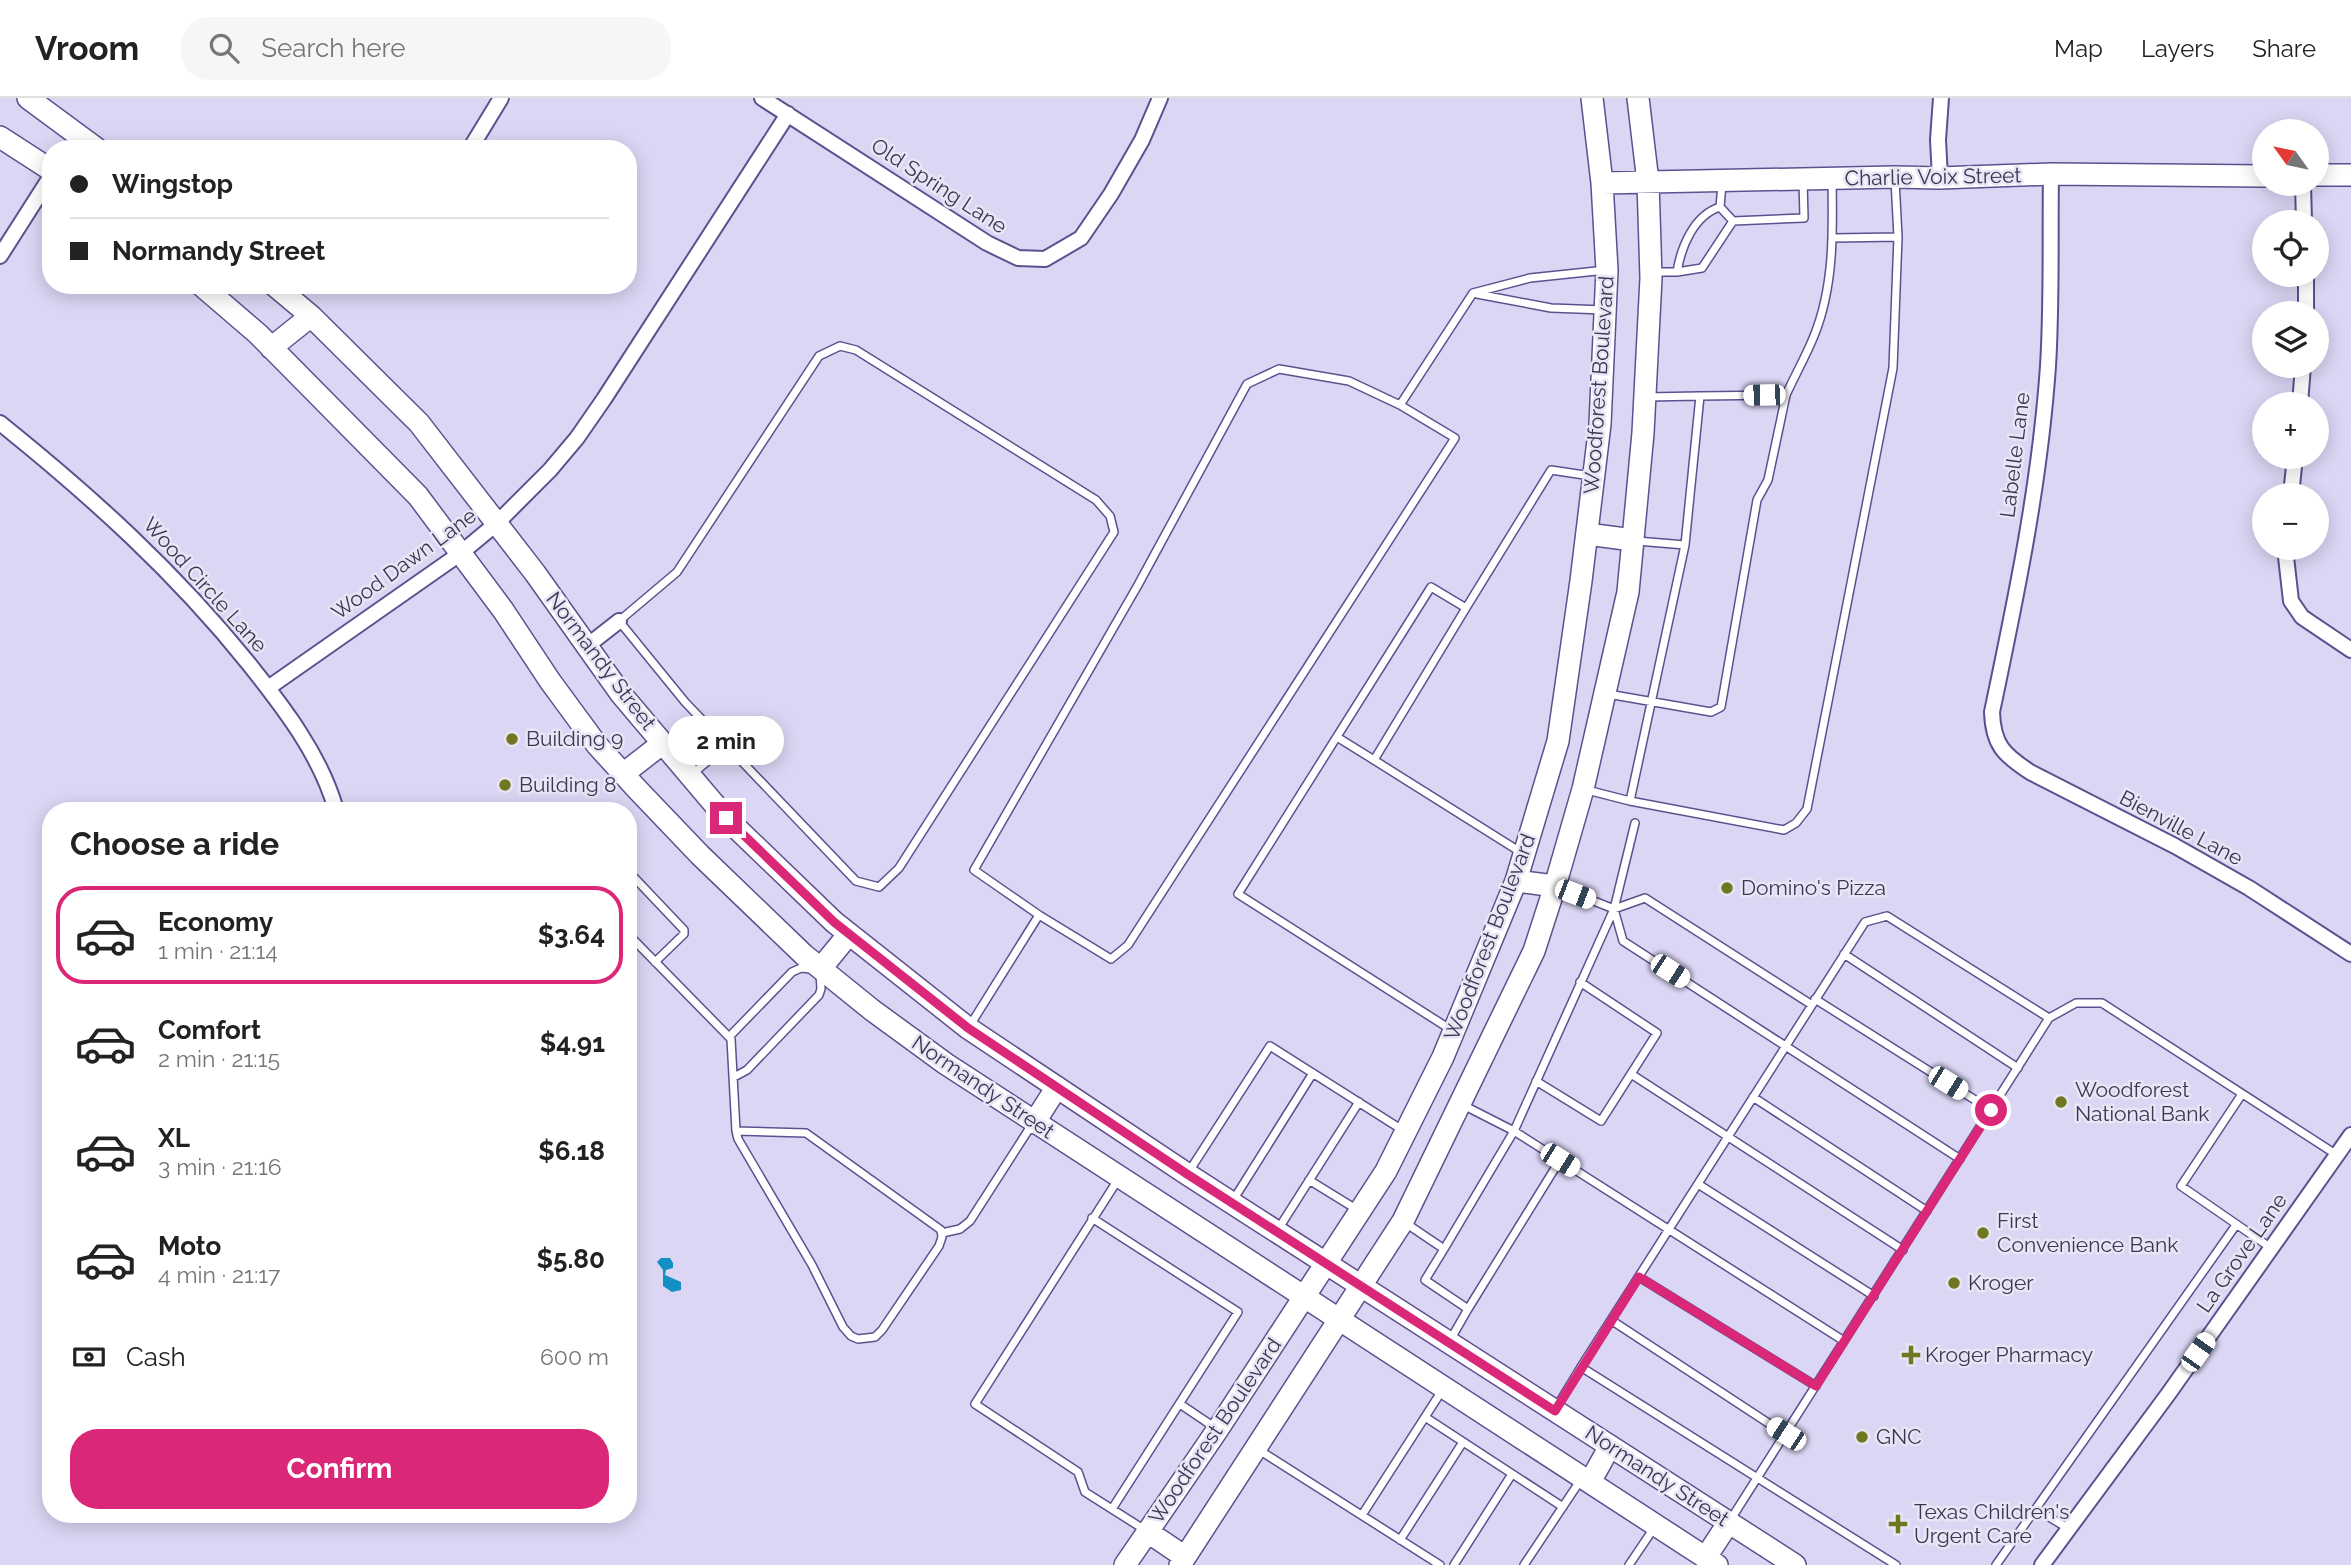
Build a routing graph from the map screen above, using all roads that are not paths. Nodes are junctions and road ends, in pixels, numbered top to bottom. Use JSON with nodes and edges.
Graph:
{"nodes":[{"id":1,"x":28,"y":98,"type":"edge"},
{"id":2,"x":501,"y":98,"type":"edge"},
{"id":3,"x":762,"y":98,"type":"edge"},
{"id":4,"x":1160,"y":98,"type":"edge"},
{"id":5,"x":1592,"y":98,"type":"edge"},
{"id":6,"x":1638,"y":98,"type":"edge"},
{"id":7,"x":1941,"y":98,"type":"edge"},
{"id":8,"x":788,"y":114,"type":"junction"},
{"id":9,"x":0,"y":137,"type":"edge"},
{"id":10,"x":71,"y":140,"type":"edge"},
{"id":11,"x":475,"y":140,"type":"edge"},
{"id":12,"x":42,"y":164,"type":"edge"},
{"id":13,"x":2051,"y":174,"type":"junction"},
{"id":14,"x":2329,"y":175,"type":"edge"},
{"id":15,"x":2351,"y":175,"type":"edge"},
{"id":16,"x":2252,"y":176,"type":"edge"},
{"id":17,"x":1895,"y":177,"type":"junction"},
{"id":18,"x":1803,"y":178,"type":"junction"},
{"id":19,"x":1940,"y":178,"type":"junction"},
{"id":20,"x":1832,"y":179,"type":"junction"},
{"id":21,"x":1648,"y":182,"type":"junction"},
{"id":22,"x":1722,"y":182,"type":"junction"},
{"id":23,"x":1602,"y":183,"type":"junction"},
{"id":24,"x":42,"y":190,"type":"edge"},
{"id":25,"x":1720,"y":207,"type":"junction"},
{"id":26,"x":1733,"y":221,"type":"junction"},
{"id":27,"x":1898,"y":237,"type":"junction"},
{"id":28,"x":1833,"y":238,"type":"junction"},
{"id":29,"x":0,"y":256,"type":"edge"},
{"id":30,"x":1607,"y":270,"type":"junction"},
{"id":31,"x":1677,"y":272,"type":"junction"},
{"id":32,"x":1650,"y":273,"type":"junction"},
{"id":33,"x":1473,"y":293,"type":"junction"},
{"id":34,"x":211,"y":294,"type":"edge"},
{"id":35,"x":285,"y":294,"type":"edge"},
{"id":36,"x":1607,"y":310,"type":"junction"},
{"id":37,"x":311,"y":316,"type":"junction"},
{"id":38,"x":271,"y":348,"type":"junction"},
{"id":39,"x":1786,"y":395,"type":"junction"},
{"id":40,"x":1645,"y":397,"type":"junction"},
{"id":41,"x":1700,"y":397,"type":"junction"},
{"id":42,"x":1400,"y":404,"type":"junction"},
{"id":43,"x":0,"y":423,"type":"edge"},
{"id":44,"x":1594,"y":476,"type":"junction"},
{"id":45,"x":497,"y":523,"type":"junction"},
{"id":46,"x":1587,"y":534,"type":"junction"},
{"id":47,"x":1633,"y":540,"type":"junction"},
{"id":48,"x":1685,"y":545,"type":"junction"},
{"id":49,"x":461,"y":553,"type":"junction"},
{"id":50,"x":2287,"y":560,"type":"edge"},
{"id":51,"x":1466,"y":608,"type":"junction"},
{"id":52,"x":619,"y":621,"type":"junction"},
{"id":53,"x":587,"y":646,"type":"junction"},
{"id":54,"x":2351,"y":650,"type":"edge"},
{"id":55,"x":268,"y":688,"type":"junction"},
{"id":56,"x":1604,"y":693,"type":"junction"},
{"id":57,"x":1650,"y":702,"type":"junction"},
{"id":58,"x":709,"y":728,"type":"junction"},
{"id":59,"x":1337,"y":737,"type":"junction"},
{"id":60,"x":1996,"y":738,"type":"joint"},
{"id":61,"x":726,"y":746,"type":"junction"},
{"id":62,"x":668,"y":750,"type":"junction"},
{"id":63,"x":1374,"y":760,"type":"junction"},
{"id":64,"x":623,"y":774,"type":"junction"},
{"id":65,"x":691,"y":776,"type":"junction"},
{"id":66,"x":1583,"y":789,"type":"junction"},
{"id":67,"x":1630,"y":801,"type":"junction"},
{"id":68,"x":334,"y":802,"type":"edge"},
{"id":69,"x":1635,"y":823,"type":"dead end"},
{"id":70,"x":1524,"y":855,"type":"junction"},
{"id":71,"x":637,"y":880,"type":"edge"},
{"id":72,"x":1516,"y":881,"type":"junction"},
{"id":73,"x":1555,"y":886,"type":"junction"},
{"id":74,"x":1614,"y":909,"type":"junction"},
{"id":75,"x":1039,"y":915,"type":"junction"},
{"id":76,"x":849,"y":934,"type":"junction"},
{"id":77,"x":637,"y":943,"type":"edge"},
{"id":78,"x":1844,"y":954,"type":"junction"},
{"id":79,"x":2351,"y":954,"type":"edge"},
{"id":80,"x":655,"y":962,"type":"junction"},
{"id":81,"x":821,"y":968,"type":"junction"},
{"id":82,"x":1580,"y":982,"type":"junction"},
{"id":83,"x":1814,"y":1002,"type":"junction"},
{"id":84,"x":2049,"y":1018,"type":"junction"},
{"id":85,"x":968,"y":1028,"type":"junction"},
{"id":86,"x":1453,"y":1032,"type":"junction"},
{"id":87,"x":729,"y":1037,"type":"junction"},
{"id":88,"x":1786,"y":1045,"type":"junction"},
{"id":89,"x":2018,"y":1068,"type":"junction"},
{"id":90,"x":1313,"y":1073,"type":"junction"},
{"id":91,"x":1631,"y":1074,"type":"junction"},
{"id":92,"x":734,"y":1077,"type":"junction"},
{"id":93,"x":1536,"y":1081,"type":"junction"},
{"id":94,"x":1057,"y":1087,"type":"junction"},
{"id":95,"x":2242,"y":1094,"type":"junction"},
{"id":96,"x":1753,"y":1097,"type":"junction"},
{"id":97,"x":1359,"y":1102,"type":"junction"},
{"id":98,"x":1461,"y":1104,"type":"junction"},
{"id":99,"x":1991,"y":1110,"type":"junction"},
{"id":100,"x":1034,"y":1123,"type":"junction"},
{"id":101,"x":736,"y":1131,"type":"junction"},
{"id":102,"x":1514,"y":1131,"type":"junction"},
{"id":103,"x":1406,"y":1132,"type":"junction"},
{"id":104,"x":2351,"y":1135,"type":"edge"},
{"id":105,"x":1727,"y":1138,"type":"junction"},
{"id":106,"x":2337,"y":1155,"type":"junction"},
{"id":107,"x":1959,"y":1159,"type":"junction"},
{"id":108,"x":1560,"y":1160,"type":"junction"},
{"id":109,"x":1187,"y":1174,"type":"junction"},
{"id":110,"x":1119,"y":1177,"type":"junction"},
{"id":111,"x":1309,"y":1180,"type":"junction"},
{"id":112,"x":1698,"y":1184,"type":"junction"},
{"id":113,"x":1232,"y":1203,"type":"junction"},
{"id":114,"x":1927,"y":1211,"type":"junction"},
{"id":115,"x":1361,"y":1212,"type":"junction"},
{"id":116,"x":1092,"y":1219,"type":"junction"},
{"id":117,"x":1403,"y":1221,"type":"junction"},
{"id":118,"x":2236,"y":1225,"type":"junction"},
{"id":119,"x":1669,"y":1230,"type":"junction"},
{"id":120,"x":1277,"y":1232,"type":"junction"},
{"id":121,"x":942,"y":1233,"type":"junction"},
{"id":122,"x":2271,"y":1248,"type":"junction"},
{"id":123,"x":1444,"y":1249,"type":"junction"},
{"id":124,"x":1903,"y":1250,"type":"junction"},
{"id":125,"x":1327,"y":1264,"type":"junction"},
{"id":126,"x":1639,"y":1277,"type":"junction"},
{"id":127,"x":1361,"y":1286,"type":"junction"},
{"id":128,"x":1874,"y":1296,"type":"junction"},
{"id":129,"x":1305,"y":1297,"type":"junction"},
{"id":130,"x":1468,"y":1309,"type":"junction"},
{"id":131,"x":1339,"y":1319,"type":"junction"},
{"id":132,"x":1611,"y":1321,"type":"junction"},
{"id":133,"x":1844,"y":1341,"type":"junction"},
{"id":134,"x":1449,"y":1342,"type":"junction"},
{"id":135,"x":1581,"y":1367,"type":"junction"},
{"id":136,"x":1816,"y":1386,"type":"junction"},
{"id":137,"x":1443,"y":1388,"type":"junction"},
{"id":138,"x":1180,"y":1404,"type":"junction"},
{"id":139,"x":1555,"y":1411,"type":"junction"},
{"id":140,"x":1425,"y":1417,"type":"junction"},
{"id":141,"x":1218,"y":1429,"type":"junction"},
{"id":142,"x":1786,"y":1434,"type":"junction"},
{"id":143,"x":1464,"y":1442,"type":"junction"},
{"id":144,"x":1611,"y":1446,"type":"junction"},
{"id":145,"x":1256,"y":1448,"type":"junction"},
{"id":146,"x":1512,"y":1474,"type":"junction"},
{"id":147,"x":1586,"y":1479,"type":"junction"},
{"id":148,"x":1757,"y":1479,"type":"junction"},
{"id":149,"x":1563,"y":1507,"type":"junction"},
{"id":150,"x":1112,"y":1509,"type":"junction"},
{"id":151,"x":2036,"y":1509,"type":"junction"},
{"id":152,"x":1362,"y":1515,"type":"junction"},
{"id":153,"x":1729,"y":1522,"type":"junction"},
{"id":154,"x":1656,"y":1524,"type":"junction"},
{"id":155,"x":2069,"y":1529,"type":"junction"},
{"id":156,"x":1148,"y":1532,"type":"junction"},
{"id":157,"x":1400,"y":1540,"type":"junction"},
{"id":158,"x":1704,"y":1558,"type":"edge"},
{"id":159,"x":1182,"y":1561,"type":"edge"},
{"id":160,"x":1125,"y":1565,"type":"edge"},
{"id":161,"x":1440,"y":1565,"type":"edge"},
{"id":162,"x":1454,"y":1565,"type":"edge"},
{"id":163,"x":1524,"y":1565,"type":"edge"},
{"id":164,"x":1629,"y":1565,"type":"edge"},
{"id":165,"x":1795,"y":1565,"type":"edge"},
{"id":166,"x":1896,"y":1565,"type":"edge"},
{"id":167,"x":1996,"y":1565,"type":"edge"},
{"id":168,"x":2042,"y":1565,"type":"edge"}],
"edges":[{"from":1,"to":10,"type":"main road"},
{"from":2,"to":11,"type":"street"},
{"from":3,"to":8,"type":"street","name":"Old Spring Lane"},
{"from":4,"to":8,"type":"street","name":"Old Spring Lane"},
{"from":5,"to":23,"type":"main road","name":"Woodforest Boulevard"},
{"from":6,"to":21,"type":"main road","name":"Woodforest Boulevard"},
{"from":7,"to":19,"type":"street"},
{"from":8,"to":45,"type":"street","name":"Wood Dawn Lane"},
{"from":9,"to":12,"type":"main road"},
{"from":13,"to":16,"type":"main road","name":"Charlie Voix Street"},
{"from":13,"to":19,"type":"main road","name":"Charlie Voix Street"},
{"from":13,"to":60,"type":"street","name":"Labelle Lane"},
{"from":14,"to":15,"type":"main road"},
{"from":17,"to":19,"type":"main road","name":"Charlie Voix Street"},
{"from":17,"to":20,"type":"main road","name":"Charlie Voix Street"},
{"from":17,"to":27,"type":"lane"},
{"from":18,"to":20,"type":"main road","name":"Charlie Voix Street"},
{"from":18,"to":22,"type":"main road","name":"Charlie Voix Street"},
{"from":18,"to":26,"type":"lane"},
{"from":20,"to":28,"type":"lane"},
{"from":21,"to":22,"type":"main road","name":"Charlie Voix Street"},
{"from":21,"to":23,"type":"main road","name":"Charlie Voix Street"},
{"from":21,"to":32,"type":"main road","name":"Woodforest Boulevard"},
{"from":22,"to":25,"type":"lane"},
{"from":23,"to":30,"type":"main road","name":"Woodforest Boulevard"},
{"from":24,"to":29,"type":"street"},
{"from":25,"to":26,"type":"lane"},
{"from":25,"to":31,"type":"lane"},
{"from":26,"to":31,"type":"lane"},
{"from":27,"to":28,"type":"lane"},
{"from":27,"to":67,"type":"lane"},
{"from":28,"to":39,"type":"lane"},
{"from":30,"to":33,"type":"lane"},
{"from":30,"to":36,"type":"main road","name":"Woodforest Boulevard"},
{"from":31,"to":32,"type":"lane"},
{"from":32,"to":40,"type":"main road","name":"Woodforest Boulevard"},
{"from":33,"to":36,"type":"lane"},
{"from":33,"to":42,"type":"lane"},
{"from":34,"to":38,"type":"main road","name":"Normandy Street"},
{"from":35,"to":37,"type":"main road","name":"Normandy Street"},
{"from":36,"to":44,"type":"main road","name":"Woodforest Boulevard"},
{"from":37,"to":38,"type":"main road"},
{"from":37,"to":45,"type":"main road","name":"Normandy Street"},
{"from":38,"to":49,"type":"main road","name":"Normandy Street"},
{"from":39,"to":41,"type":"lane"},
{"from":39,"to":57,"type":"lane"},
{"from":40,"to":41,"type":"lane"},
{"from":40,"to":47,"type":"main road","name":"Woodforest Boulevard"},
{"from":41,"to":48,"type":"lane"},
{"from":42,"to":75,"type":"lane"},
{"from":42,"to":75,"type":"lane"},
{"from":43,"to":55,"type":"street","name":"Wood Circle Lane"},
{"from":44,"to":46,"type":"main road","name":"Woodforest Boulevard"},
{"from":44,"to":51,"type":"lane"},
{"from":45,"to":49,"type":"street","name":"Wood Dawn Lane"},
{"from":45,"to":53,"type":"main road","name":"Normandy Street"},
{"from":46,"to":47,"type":"main road"},
{"from":46,"to":70,"type":"main road","name":"Woodforest Boulevard"},
{"from":47,"to":48,"type":"lane"},
{"from":47,"to":56,"type":"main road","name":"Woodforest Boulevard"},
{"from":48,"to":57,"type":"lane"},
{"from":49,"to":55,"type":"street","name":"Wood Dawn Lane"},
{"from":49,"to":64,"type":"main road","name":"Normandy Street"},
{"from":50,"to":54,"type":"street"},
{"from":51,"to":59,"type":"lane"},
{"from":51,"to":63,"type":"lane"},
{"from":52,"to":53,"type":"street"},
{"from":52,"to":58,"type":"lane"},
{"from":52,"to":61,"type":"lane"},
{"from":53,"to":62,"type":"main road","name":"Normandy Street"},
{"from":55,"to":68,"type":"street","name":"Wood Circle Lane"},
{"from":56,"to":57,"type":"lane"},
{"from":56,"to":66,"type":"main road","name":"Woodforest Boulevard"},
{"from":57,"to":67,"type":"lane"},
{"from":58,"to":61,"type":"lane"},
{"from":58,"to":62,"type":"lane"},
{"from":59,"to":63,"type":"lane"},
{"from":59,"to":86,"type":"lane"},
{"from":60,"to":79,"type":"street","name":"Bienville Lane"},
{"from":61,"to":65,"type":"lane"},
{"from":62,"to":64,"type":"main road"},
{"from":62,"to":65,"type":"main road","name":"Normandy Street"},
{"from":63,"to":70,"type":"lane"},
{"from":64,"to":81,"type":"main road","name":"Normandy Street"},
{"from":65,"to":76,"type":"main road","name":"Normandy Street"},
{"from":66,"to":67,"type":"lane"},
{"from":66,"to":73,"type":"main road","name":"Woodforest Boulevard"},
{"from":69,"to":74,"type":"lane"},
{"from":70,"to":72,"type":"main road","name":"Woodforest Boulevard"},
{"from":71,"to":80,"type":"lane"},
{"from":72,"to":73,"type":"main road"},
{"from":72,"to":86,"type":"main road","name":"Woodforest Boulevard"},
{"from":73,"to":74,"type":"lane"},
{"from":73,"to":98,"type":"main road","name":"Woodforest Boulevard"},
{"from":74,"to":82,"type":"lane"},
{"from":74,"to":83,"type":"lane"},
{"from":74,"to":88,"type":"lane"},
{"from":75,"to":85,"type":"lane"},
{"from":76,"to":81,"type":"main road"},
{"from":76,"to":85,"type":"main road","name":"Normandy Street"},
{"from":77,"to":80,"type":"lane"},
{"from":78,"to":83,"type":"lane"},
{"from":78,"to":84,"type":"lane"},
{"from":78,"to":89,"type":"lane"},
{"from":80,"to":87,"type":"lane"},
{"from":81,"to":87,"type":"lane"},
{"from":81,"to":92,"type":"lane"},
{"from":81,"to":100,"type":"main road","name":"Normandy Street"},
{"from":82,"to":91,"type":"lane"},
{"from":82,"to":93,"type":"lane"},
{"from":83,"to":88,"type":"lane"},
{"from":83,"to":99,"type":"lane"},
{"from":84,"to":89,"type":"lane"},
{"from":84,"to":95,"type":"lane"},
{"from":85,"to":94,"type":"main road","name":"Normandy Street"},
{"from":86,"to":103,"type":"main road","name":"Woodforest Boulevard"},
{"from":87,"to":92,"type":"lane"},
{"from":88,"to":96,"type":"lane"},
{"from":88,"to":107,"type":"lane"},
{"from":89,"to":99,"type":"lane"},
{"from":90,"to":97,"type":"lane"},
{"from":90,"to":109,"type":"lane"},
{"from":90,"to":113,"type":"lane"},
{"from":91,"to":93,"type":"lane"},
{"from":91,"to":105,"type":"lane"},
{"from":92,"to":101,"type":"lane"},
{"from":93,"to":102,"type":"lane"},
{"from":94,"to":100,"type":"main road"},
{"from":94,"to":109,"type":"main road","name":"Normandy Street"},
{"from":95,"to":106,"type":"lane"},
{"from":95,"to":118,"type":"lane"},
{"from":96,"to":105,"type":"lane"},
{"from":96,"to":114,"type":"lane"},
{"from":97,"to":103,"type":"lane"},
{"from":97,"to":111,"type":"lane"},
{"from":98,"to":102,"type":"lane"},
{"from":98,"to":117,"type":"main road","name":"Woodforest Boulevard"},
{"from":99,"to":107,"type":"lane"},
{"from":100,"to":110,"type":"main road","name":"Normandy Street"},
{"from":100,"to":121,"type":"lane"},
{"from":101,"to":121,"type":"lane"},
{"from":101,"to":121,"type":"lane"},
{"from":102,"to":108,"type":"lane"},
{"from":102,"to":123,"type":"lane"},
{"from":103,"to":115,"type":"main road","name":"Woodforest Boulevard"},
{"from":104,"to":106,"type":"street","name":"La Grove Lane"},
{"from":105,"to":112,"type":"lane"},
{"from":105,"to":124,"type":"lane"},
{"from":106,"to":122,"type":"street","name":"La Grove Lane"},
{"from":107,"to":114,"type":"lane"},
{"from":108,"to":119,"type":"lane"},
{"from":108,"to":130,"type":"lane"},
{"from":109,"to":113,"type":"main road","name":"Normandy Street"},
{"from":110,"to":116,"type":"lane"},
{"from":110,"to":129,"type":"main road","name":"Normandy Street"},
{"from":111,"to":115,"type":"lane"},
{"from":111,"to":120,"type":"lane"},
{"from":112,"to":119,"type":"lane"},
{"from":112,"to":128,"type":"lane"},
{"from":113,"to":120,"type":"main road","name":"Normandy Street"},
{"from":114,"to":124,"type":"lane"},
{"from":115,"to":125,"type":"main road","name":"Woodforest Boulevard"},
{"from":116,"to":138,"type":"lane"},
{"from":116,"to":150,"type":"lane"},
{"from":117,"to":123,"type":"lane"},
{"from":117,"to":127,"type":"main road","name":"Woodforest Boulevard"},
{"from":118,"to":122,"type":"lane"},
{"from":118,"to":151,"type":"lane"},
{"from":119,"to":126,"type":"lane"},
{"from":119,"to":133,"type":"lane"},
{"from":120,"to":125,"type":"main road","name":"Normandy Street"},
{"from":122,"to":155,"type":"street","name":"La Grove Lane"},
{"from":123,"to":130,"type":"lane"},
{"from":124,"to":128,"type":"lane"},
{"from":125,"to":127,"type":"main road","name":"Normandy Street"},
{"from":125,"to":129,"type":"main road","name":"Woodforest Boulevard"},
{"from":126,"to":132,"type":"lane"},
{"from":126,"to":136,"type":"lane"},
{"from":127,"to":131,"type":"main road","name":"Woodforest Boulevard"},
{"from":127,"to":134,"type":"main road","name":"Normandy Street"},
{"from":128,"to":133,"type":"lane"},
{"from":129,"to":131,"type":"main road","name":"Normandy Street"},
{"from":129,"to":141,"type":"main road","name":"Woodforest Boulevard"},
{"from":130,"to":134,"type":"lane"},
{"from":131,"to":137,"type":"main road","name":"Normandy Street"},
{"from":131,"to":145,"type":"main road","name":"Woodforest Boulevard"},
{"from":132,"to":135,"type":"lane"},
{"from":132,"to":142,"type":"lane"},
{"from":133,"to":136,"type":"lane"},
{"from":134,"to":139,"type":"main road","name":"Normandy Street"},
{"from":135,"to":139,"type":"lane"},
{"from":135,"to":148,"type":"lane"},
{"from":136,"to":142,"type":"lane"},
{"from":137,"to":140,"type":"lane"},
{"from":137,"to":147,"type":"main road","name":"Normandy Street"},
{"from":138,"to":141,"type":"lane"},
{"from":138,"to":150,"type":"lane"},
{"from":139,"to":144,"type":"main road","name":"Normandy Street"},
{"from":140,"to":143,"type":"lane"},
{"from":140,"to":152,"type":"lane"},
{"from":141,"to":156,"type":"main road","name":"Woodforest Boulevard"},
{"from":142,"to":148,"type":"lane"},
{"from":143,"to":146,"type":"lane"},
{"from":143,"to":157,"type":"lane"},
{"from":144,"to":147,"type":"main road"},
{"from":144,"to":153,"type":"main road","name":"Normandy Street"},
{"from":145,"to":152,"type":"lane"},
{"from":145,"to":159,"type":"main road","name":"Woodforest Boulevard"},
{"from":146,"to":149,"type":"lane"},
{"from":146,"to":162,"type":"lane"},
{"from":147,"to":149,"type":"lane"},
{"from":147,"to":154,"type":"main road","name":"Normandy Street"},
{"from":148,"to":153,"type":"lane"},
{"from":148,"to":166,"type":"lane"},
{"from":149,"to":163,"type":"lane"},
{"from":150,"to":156,"type":"lane"},
{"from":151,"to":155,"type":"lane"},
{"from":151,"to":167,"type":"lane"},
{"from":152,"to":157,"type":"lane"},
{"from":153,"to":158,"type":"main road"},
{"from":153,"to":165,"type":"main road","name":"Normandy Street"},
{"from":154,"to":158,"type":"main road","name":"Normandy Street"},
{"from":154,"to":164,"type":"lane"},
{"from":155,"to":168,"type":"street","name":"La Grove Lane"},
{"from":156,"to":159,"type":"main road"},
{"from":156,"to":160,"type":"main road","name":"Woodforest Boulevard"},
{"from":157,"to":161,"type":"lane"}]}
